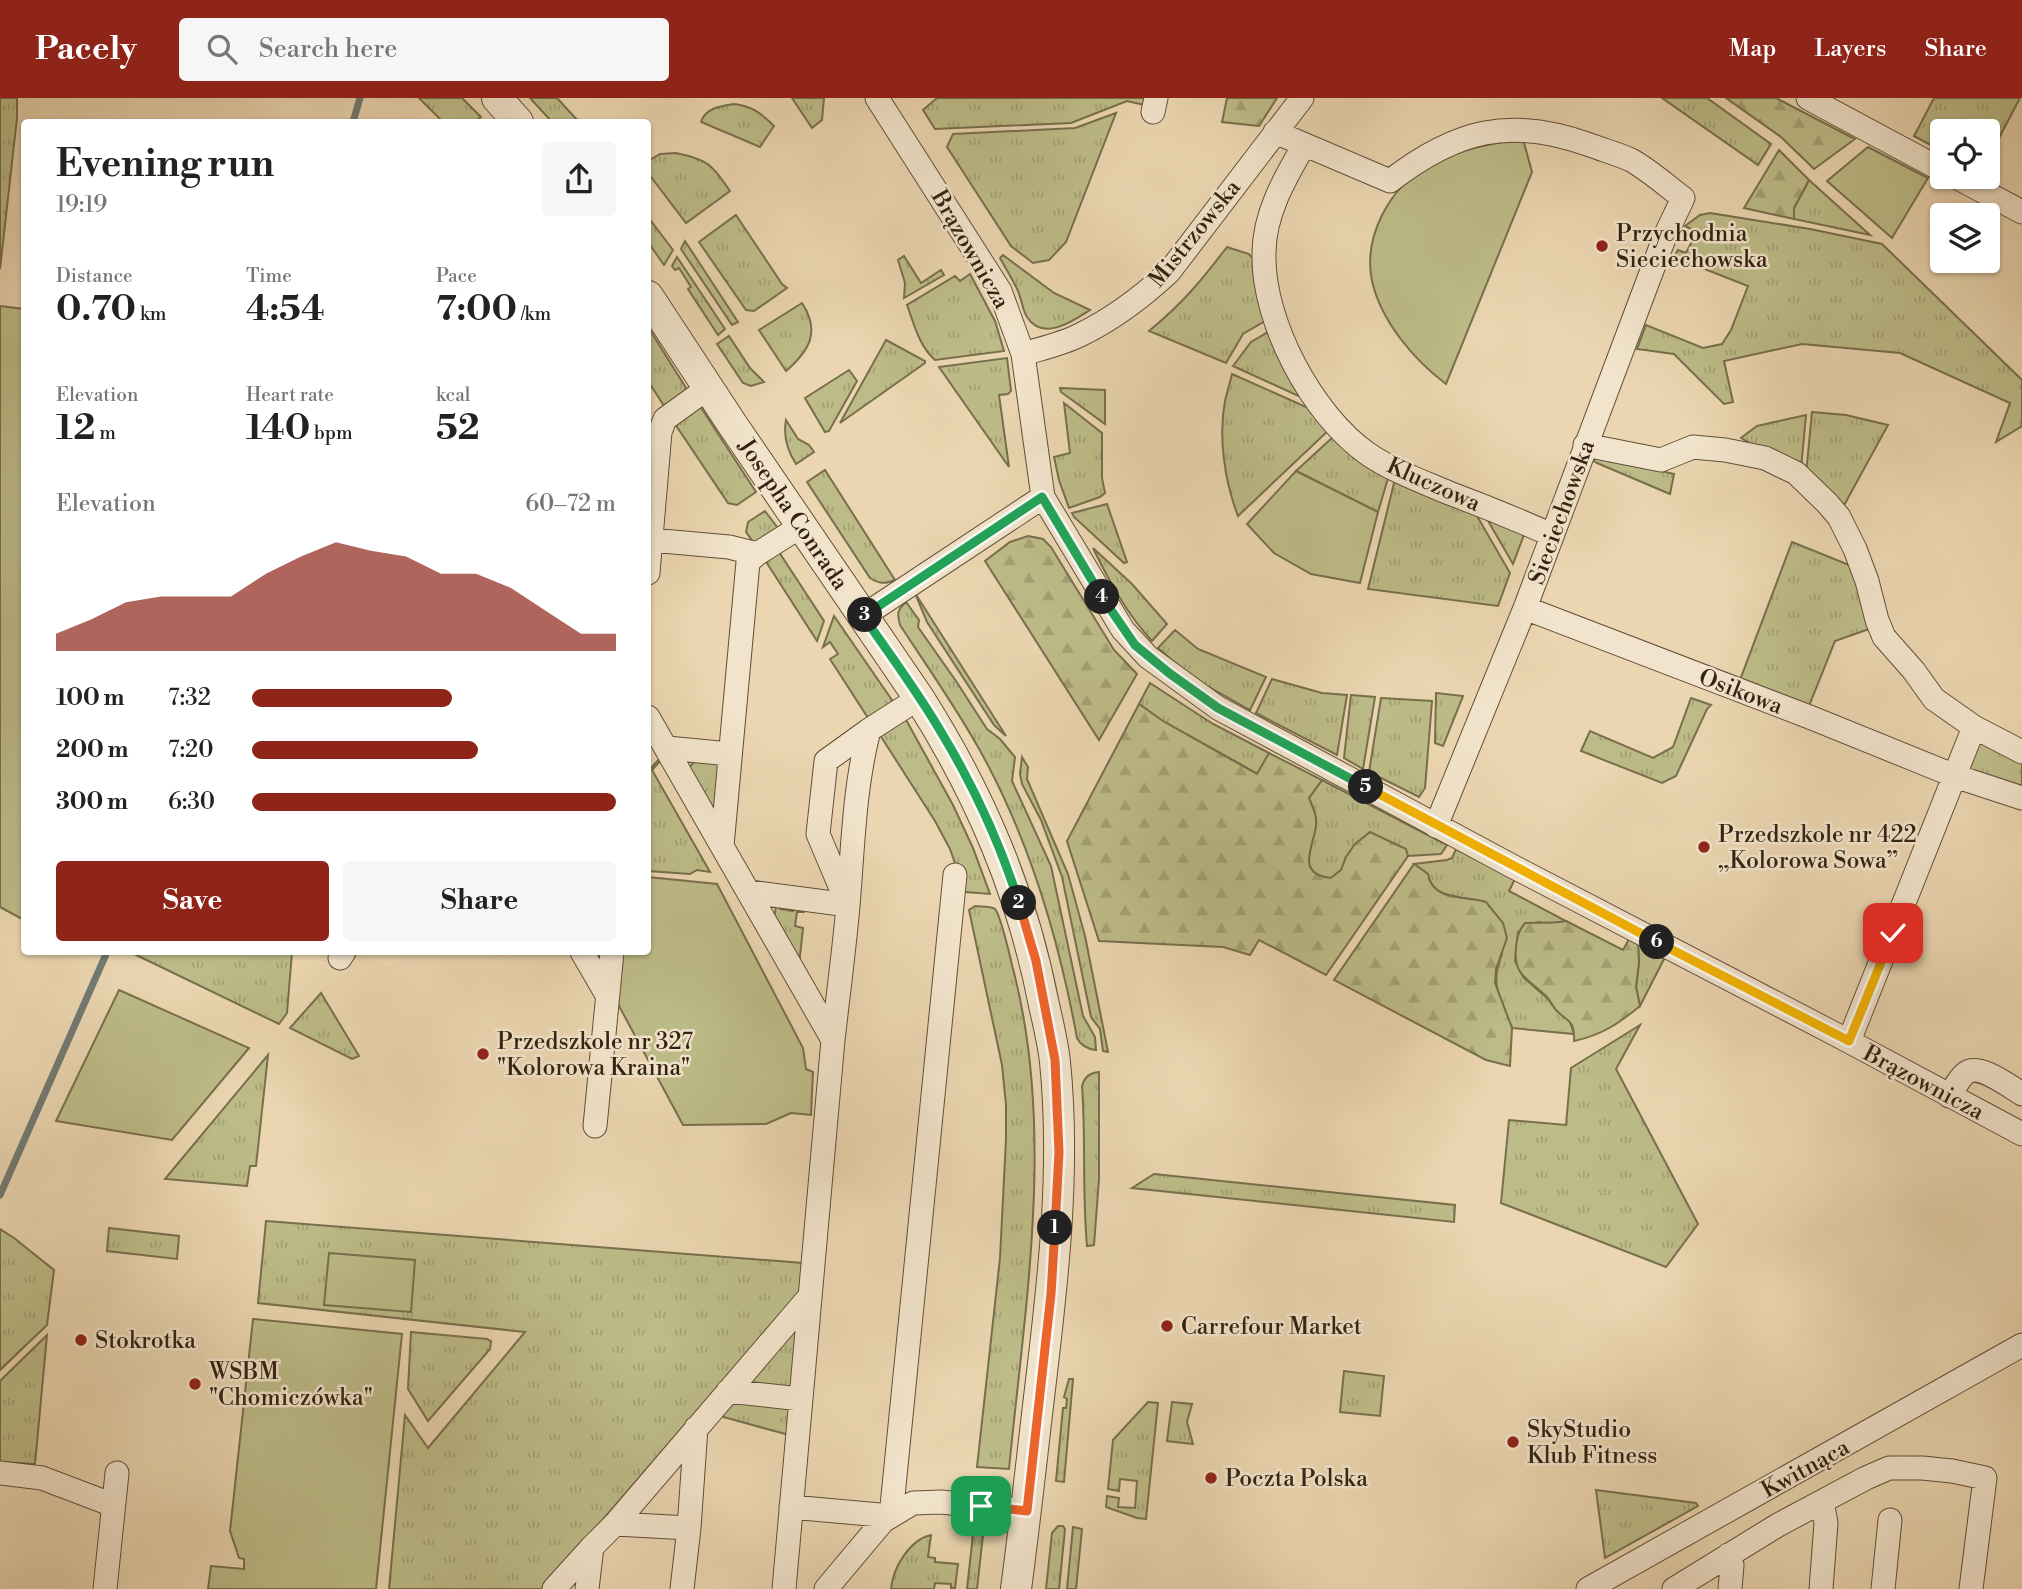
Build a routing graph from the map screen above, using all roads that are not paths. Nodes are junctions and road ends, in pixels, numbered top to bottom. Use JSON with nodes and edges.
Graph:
{"nodes":[{"id":1,"x":497,"y":98,"type":"edge"},
{"id":2,"x":877,"y":98,"type":"edge"},
{"id":3,"x":1302,"y":98,"type":"edge"},
{"id":4,"x":1808,"y":98,"type":"edge"},
{"id":5,"x":515,"y":119,"type":"edge"},
{"id":6,"x":1275,"y":132,"type":"junction"},
{"id":7,"x":1304,"y":145,"type":"junction"},
{"id":8,"x":1930,"y":164,"type":"edge"},
{"id":9,"x":1979,"y":189,"type":"edge"},
{"id":10,"x":2022,"y":212,"type":"edge"},
{"id":11,"x":651,"y":301,"type":"edge"},
{"id":12,"x":1023,"y":354,"type":"junction"},
{"id":13,"x":709,"y":388,"type":"junction"},
{"id":14,"x":1585,"y":446,"type":"junction"},
{"id":15,"x":1042,"y":497,"type":"junction"},
{"id":16,"x":803,"y":526,"type":"junction"},
{"id":17,"x":1552,"y":535,"type":"junction"},
{"id":18,"x":651,"y":540,"type":"joint"},
{"id":19,"x":757,"y":554,"type":"junction"},
{"id":20,"x":1525,"y":608,"type":"junction"},
{"id":21,"x":863,"y":616,"type":"junction"},
{"id":22,"x":919,"y":698,"type":"junction"},
{"id":23,"x":651,"y":722,"type":"edge"},
{"id":24,"x":1974,"y":727,"type":"junction"},
{"id":25,"x":869,"y":730,"type":"junction"},
{"id":26,"x":667,"y":748,"type":"junction"},
{"id":27,"x":2022,"y":752,"type":"edge"},
{"id":28,"x":730,"y":754,"type":"junction"},
{"id":29,"x":1955,"y":776,"type":"junction"},
{"id":30,"x":2022,"y":798,"type":"edge"},
{"id":31,"x":1436,"y":826,"type":"junction"},
{"id":32,"x":722,"y":846,"type":"junction"},
{"id":33,"x":955,"y":875,"type":"dead end"},
{"id":34,"x":749,"y":892,"type":"junction"},
{"id":35,"x":848,"y":905,"type":"junction"},
{"id":36,"x":584,"y":955,"type":"edge"},
{"id":37,"x":612,"y":955,"type":"edge"},
{"id":38,"x":607,"y":995,"type":"junction"},
{"id":39,"x":833,"y":1040,"type":"junction"},
{"id":40,"x":1849,"y":1041,"type":"junction"},
{"id":41,"x":2022,"y":1094,"type":"edge"},
{"id":42,"x":1949,"y":1096,"type":"junction"},
{"id":43,"x":595,"y":1126,"type":"dead end"},
{"id":44,"x":2022,"y":1134,"type":"edge"},
{"id":45,"x":810,"y":1296,"type":"junction"},
{"id":46,"x":2022,"y":1345,"type":"edge"},
{"id":47,"x":728,"y":1391,"type":"junction"},
{"id":48,"x":800,"y":1399,"type":"junction"},
{"id":49,"x":696,"y":1428,"type":"junction"},
{"id":50,"x":0,"y":1473,"type":"edge"},
{"id":51,"x":117,"y":1473,"type":"dead end"},
{"id":52,"x":1758,"y":1494,"type":"junction"},
{"id":53,"x":1822,"y":1502,"type":"junction"},
{"id":54,"x":113,"y":1505,"type":"junction"},
{"id":55,"x":791,"y":1507,"type":"junction"},
{"id":56,"x":1027,"y":1511,"type":"junction"},
{"id":57,"x":891,"y":1516,"type":"junction"},
{"id":58,"x":1890,"y":1520,"type":"dead end"},
{"id":59,"x":615,"y":1524,"type":"junction"},
{"id":60,"x":1778,"y":1525,"type":"junction"},
{"id":61,"x":689,"y":1528,"type":"junction"},
{"id":62,"x":592,"y":1547,"type":"junction"},
{"id":63,"x":1728,"y":1555,"type":"junction"},
{"id":64,"x":105,"y":1589,"type":"edge"},
{"id":65,"x":554,"y":1589,"type":"edge"},
{"id":66,"x":587,"y":1589,"type":"edge"},
{"id":67,"x":682,"y":1589,"type":"edge"},
{"id":68,"x":784,"y":1589,"type":"edge"},
{"id":69,"x":826,"y":1589,"type":"edge"},
{"id":70,"x":1016,"y":1589,"type":"edge"},
{"id":71,"x":1588,"y":1589,"type":"edge"},
{"id":72,"x":1674,"y":1589,"type":"edge"},
{"id":73,"x":1730,"y":1589,"type":"edge"},
{"id":74,"x":1821,"y":1589,"type":"edge"},
{"id":75,"x":1883,"y":1589,"type":"edge"},
{"id":76,"x":1971,"y":1589,"type":"edge"}],
"edges":[{"from":1,"to":5,"type":"street"},
{"from":2,"to":12,"type":"street","name":"Brązownicza"},
{"from":3,"to":6,"type":"street","name":"Mistrzowska"},
{"from":4,"to":8,"type":"street"},
{"from":6,"to":7,"type":"street"},
{"from":6,"to":12,"type":"street","name":"Mistrzowska"},
{"from":7,"to":14,"type":"street","name":"Sieciechowska"},
{"from":7,"to":17,"type":"street","name":"Kluczowa"},
{"from":9,"to":10,"type":"street"},
{"from":11,"to":13,"type":"street","name":"Josepha Conrada"},
{"from":12,"to":15,"type":"street","name":"Brązownicza"},
{"from":13,"to":16,"type":"street","name":"Josepha Conrada"},
{"from":13,"to":18,"type":"street"},
{"from":14,"to":17,"type":"street","name":"Sieciechowska"},
{"from":14,"to":24,"type":"street"},
{"from":15,"to":21,"type":"street"},
{"from":15,"to":31,"type":"street","name":"Brązownicza"},
{"from":16,"to":19,"type":"street"},
{"from":16,"to":21,"type":"street","name":"Josepha Conrada"},
{"from":17,"to":20,"type":"street","name":"Sieciechowska"},
{"from":18,"to":19,"type":"street"},
{"from":19,"to":28,"type":"street"},
{"from":20,"to":29,"type":"street","name":"Osikowa"},
{"from":20,"to":31,"type":"street","name":"Sieciechowska"},
{"from":21,"to":22,"type":"street","name":"Josepha Conrada"},
{"from":22,"to":25,"type":"street"},
{"from":22,"to":56,"type":"street","name":"Josepha Conrada"},
{"from":23,"to":26,"type":"street"},
{"from":24,"to":27,"type":"street"},
{"from":24,"to":29,"type":"street"},
{"from":25,"to":35,"type":"street"},
{"from":25,"to":35,"type":"street"},
{"from":26,"to":28,"type":"street"},
{"from":26,"to":32,"type":"street"},
{"from":28,"to":32,"type":"street"},
{"from":29,"to":30,"type":"street","name":"Osikowa"},
{"from":29,"to":40,"type":"street"},
{"from":31,"to":40,"type":"street","name":"Brązownicza"},
{"from":32,"to":34,"type":"street"},
{"from":33,"to":57,"type":"street"},
{"from":34,"to":35,"type":"street"},
{"from":34,"to":39,"type":"street"},
{"from":35,"to":39,"type":"street"},
{"from":36,"to":38,"type":"street"},
{"from":37,"to":38,"type":"street"},
{"from":38,"to":43,"type":"street"},
{"from":39,"to":45,"type":"street"},
{"from":40,"to":42,"type":"street","name":"Brązownicza"},
{"from":41,"to":42,"type":"street"},
{"from":42,"to":44,"type":"street","name":"Brązownicza"},
{"from":45,"to":47,"type":"street"},
{"from":45,"to":48,"type":"street"},
{"from":46,"to":52,"type":"street","name":"Kwitnąca"},
{"from":47,"to":48,"type":"street"},
{"from":47,"to":49,"type":"street"},
{"from":48,"to":55,"type":"street"},
{"from":49,"to":59,"type":"street"},
{"from":49,"to":61,"type":"street"},
{"from":50,"to":54,"type":"street"},
{"from":51,"to":54,"type":"street"},
{"from":52,"to":60,"type":"street"},
{"from":52,"to":71,"type":"street","name":"Kwitnąca"},
{"from":53,"to":60,"type":"street"},
{"from":53,"to":74,"type":"street"},
{"from":53,"to":76,"type":"street"},
{"from":54,"to":64,"type":"street"},
{"from":55,"to":57,"type":"street"},
{"from":55,"to":68,"type":"street"},
{"from":56,"to":57,"type":"street"},
{"from":56,"to":70,"type":"street","name":"Josepha Conrada"},
{"from":57,"to":69,"type":"street"},
{"from":58,"to":75,"type":"street"},
{"from":59,"to":61,"type":"street"},
{"from":59,"to":62,"type":"street"},
{"from":60,"to":63,"type":"street"},
{"from":61,"to":67,"type":"street"},
{"from":62,"to":65,"type":"street"},
{"from":62,"to":66,"type":"street"},
{"from":63,"to":72,"type":"street"},
{"from":63,"to":73,"type":"street"}]}
